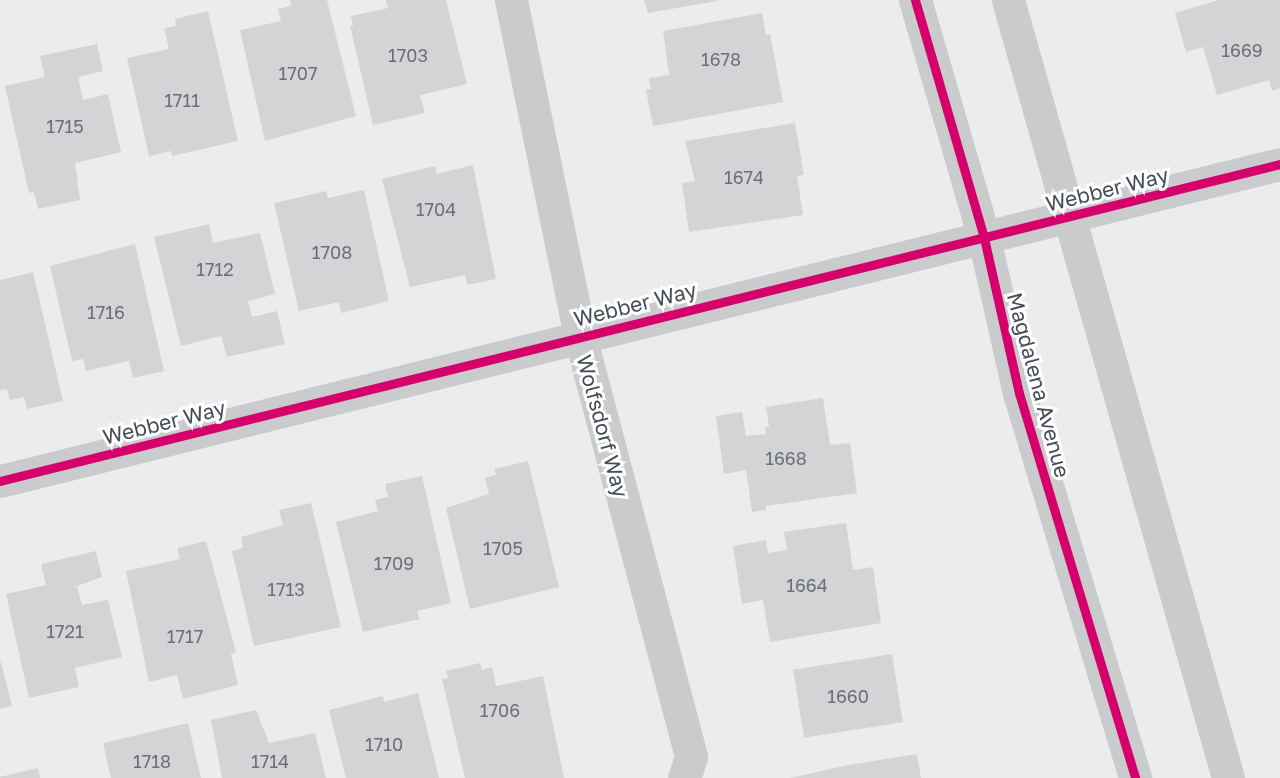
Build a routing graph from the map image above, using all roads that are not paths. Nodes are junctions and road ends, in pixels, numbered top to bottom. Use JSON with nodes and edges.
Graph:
{"nodes":[{"id":1,"x":511,"y":0,"type":"edge"},
{"id":2,"x":915,"y":0,"type":"edge"},
{"id":3,"x":1008,"y":0,"type":"edge"},
{"id":4,"x":1280,"y":164,"type":"edge"},
{"id":5,"x":1070,"y":216,"type":"junction"},
{"id":6,"x":984,"y":238,"type":"junction"},
{"id":7,"x":580,"y":336,"type":"junction"},
{"id":8,"x":0,"y":481,"type":"edge"},
{"id":9,"x":684,"y":778,"type":"edge"},
{"id":10,"x":1135,"y":778,"type":"edge"},
{"id":11,"x":1228,"y":778,"type":"edge"}],
"edges":[{"from":1,"to":7,"type":"street","name":"Wolfsdorf Way"},
{"from":2,"to":6,"type":"street","name":"Magdalena Avenue"},
{"from":3,"to":5,"type":"street"},
{"from":4,"to":5,"type":"street","name":"Webber Way"},
{"from":5,"to":6,"type":"street","name":"Webber Way"},
{"from":5,"to":11,"type":"street"},
{"from":6,"to":7,"type":"street","name":"Webber Way"},
{"from":6,"to":10,"type":"street","name":"Magdalena Avenue"},
{"from":7,"to":8,"type":"street","name":"Webber Way"},
{"from":7,"to":9,"type":"street","name":"Wolfsdorf Way"}]}
